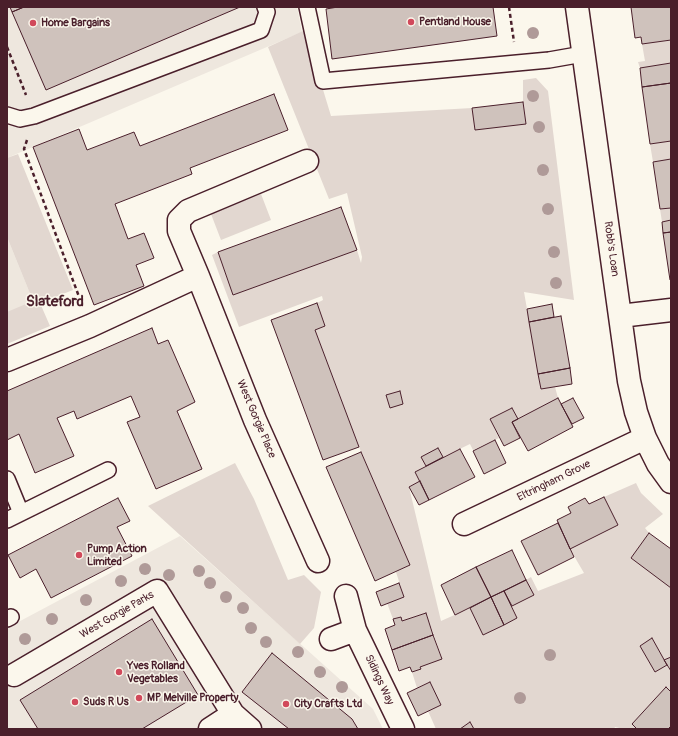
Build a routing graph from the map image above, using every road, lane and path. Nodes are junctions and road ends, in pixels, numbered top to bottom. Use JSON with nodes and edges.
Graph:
{"nodes":[{"id":1,"x":265,"y":7,"type":"edge"},
{"id":2,"x":307,"y":7,"type":"edge"},
{"id":3,"x":509,"y":7,"type":"edge"},
{"id":4,"x":577,"y":7,"type":"edge"},
{"id":5,"x":7,"y":47,"type":"edge"},
{"id":6,"x":583,"y":54,"type":"junction"},
{"id":7,"x":516,"y":63,"type":"junction"},
{"id":8,"x":7,"y":115,"type":"edge"},
{"id":9,"x":34,"y":116,"type":"junction"},
{"id":10,"x":307,"y":161,"type":"dead end"},
{"id":11,"x":198,"y":276,"type":"junction"},
{"id":12,"x":671,"y":310,"type":"edge"},
{"id":13,"x":620,"y":316,"type":"junction"},
{"id":14,"x":90,"y":326,"type":"junction"},
{"id":15,"x":7,"y":360,"type":"edge"},
{"id":16,"x":645,"y":438,"type":"junction"},
{"id":17,"x":108,"y":470,"type":"dead end"},
{"id":18,"x":7,"y":479,"type":"edge"},
{"id":19,"x":671,"y":482,"type":"edge"},
{"id":20,"x":22,"y":513,"type":"junction"},
{"id":21,"x":7,"y":520,"type":"edge"},
{"id":22,"x":464,"y":524,"type":"dead end"},
{"id":23,"x":318,"y":561,"type":"dead end"},
{"id":24,"x":346,"y":596,"type":"dead end"},
{"id":25,"x":355,"y":630,"type":"junction"},
{"id":26,"x":330,"y":639,"type":"dead end"},
{"id":27,"x":14,"y":675,"type":"dead end"},
{"id":28,"x":233,"y":714,"type":"junction"},
{"id":29,"x":210,"y":729,"type":"edge"},
{"id":30,"x":250,"y":729,"type":"edge"},
{"id":31,"x":403,"y":729,"type":"edge"}],
"edges":[{"from":1,"to":9,"type":"lane"},
{"from":2,"to":7,"type":"lane"},
{"from":3,"to":7,"type":"path"},
{"from":4,"to":6,"type":"street","name":"Robb's Loan"},
{"from":5,"to":9,"type":"path"},
{"from":6,"to":7,"type":"lane"},
{"from":6,"to":13,"type":"street","name":"Robb's Loan"},
{"from":8,"to":9,"type":"lane"},
{"from":9,"to":14,"type":"path"},
{"from":10,"to":11,"type":"street","name":"West Gorgie Place"},
{"from":11,"to":14,"type":"street"},
{"from":11,"to":23,"type":"street","name":"West Gorgie Place"},
{"from":12,"to":13,"type":"street"},
{"from":13,"to":16,"type":"street","name":"Robb's Loan"},
{"from":14,"to":15,"type":"street"},
{"from":16,"to":19,"type":"street","name":"Robb's Loan"},
{"from":16,"to":22,"type":"street","name":"Eltringham Grove"},
{"from":17,"to":20,"type":"lane"},
{"from":18,"to":20,"type":"lane"},
{"from":20,"to":21,"type":"lane"},
{"from":24,"to":25,"type":"street","name":"Sidings Way"},
{"from":25,"to":26,"type":"street"},
{"from":25,"to":31,"type":"street","name":"Sidings Way"},
{"from":27,"to":28,"type":"street","name":"West Gorgie Parks"},
{"from":28,"to":29,"type":"street"},
{"from":28,"to":30,"type":"street","name":"West Gorgie Parks"}]}
